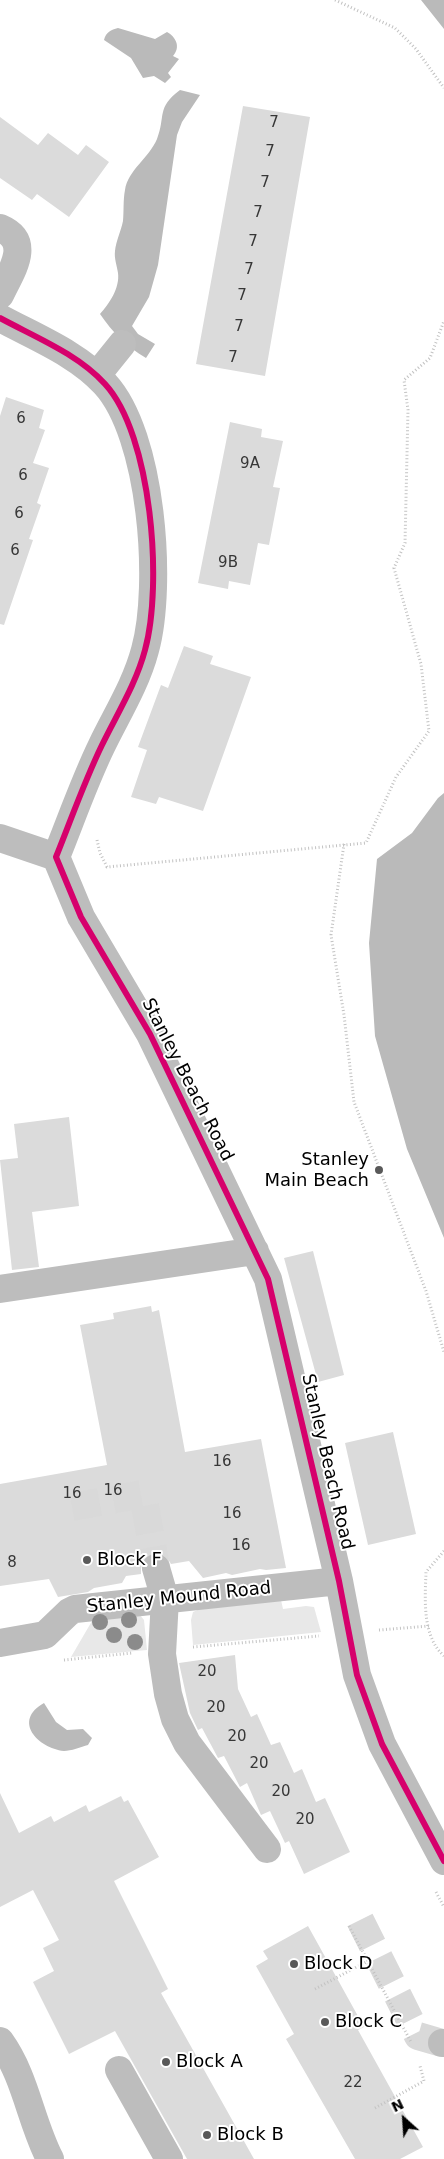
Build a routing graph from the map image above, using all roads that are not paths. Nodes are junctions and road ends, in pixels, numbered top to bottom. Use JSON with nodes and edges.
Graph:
{"nodes":[{"id":1,"x":0,"y":228,"type":"edge"},
{"id":2,"x":0,"y":295,"type":"edge"},
{"id":3,"x":0,"y":318,"type":"edge"},
{"id":4,"x":122,"y":344,"type":"dead end"},
{"id":5,"x":97,"y":375,"type":"junction"},
{"id":6,"x":0,"y":838,"type":"edge"},
{"id":7,"x":56,"y":857,"type":"junction"},
{"id":8,"x":255,"y":1251,"type":"junction"},
{"id":9,"x":0,"y":1289,"type":"edge"},
{"id":10,"x":156,"y":1568,"type":"tunnel mouth"},
{"id":11,"x":339,"y":1581,"type":"junction"},
{"id":12,"x":165,"y":1599,"type":"junction"},
{"id":13,"x":0,"y":1644,"type":"edge"},
{"id":14,"x":267,"y":1849,"type":"dead end"},
{"id":15,"x":444,"y":1861,"type":"edge"},
{"id":16,"x":0,"y":2041,"type":"edge"},
{"id":17,"x":119,"y":2070,"type":"dead end"},
{"id":18,"x":50,"y":2159,"type":"edge"},
{"id":19,"x":169,"y":2159,"type":"edge"}],
"edges":[{"from":1,"to":2,"type":"street"},
{"from":3,"to":5,"type":"street"},
{"from":4,"to":5,"type":"street"},
{"from":5,"to":7,"type":"street"},
{"from":6,"to":7,"type":"street"},
{"from":7,"to":8,"type":"street","name":"Stanley Beach Road"},
{"from":8,"to":9,"type":"street"},
{"from":8,"to":11,"type":"street","name":"Stanley Beach Road"},
{"from":10,"to":12,"type":"street"},
{"from":11,"to":12,"type":"street","name":"Stanley Mound Road"},
{"from":11,"to":15,"type":"street","name":"Stanley Beach Road"},
{"from":12,"to":13,"type":"street","name":"Stanley Mound Road"},
{"from":12,"to":14,"type":"street"},
{"from":16,"to":18,"type":"street"},
{"from":17,"to":19,"type":"street"}]}
